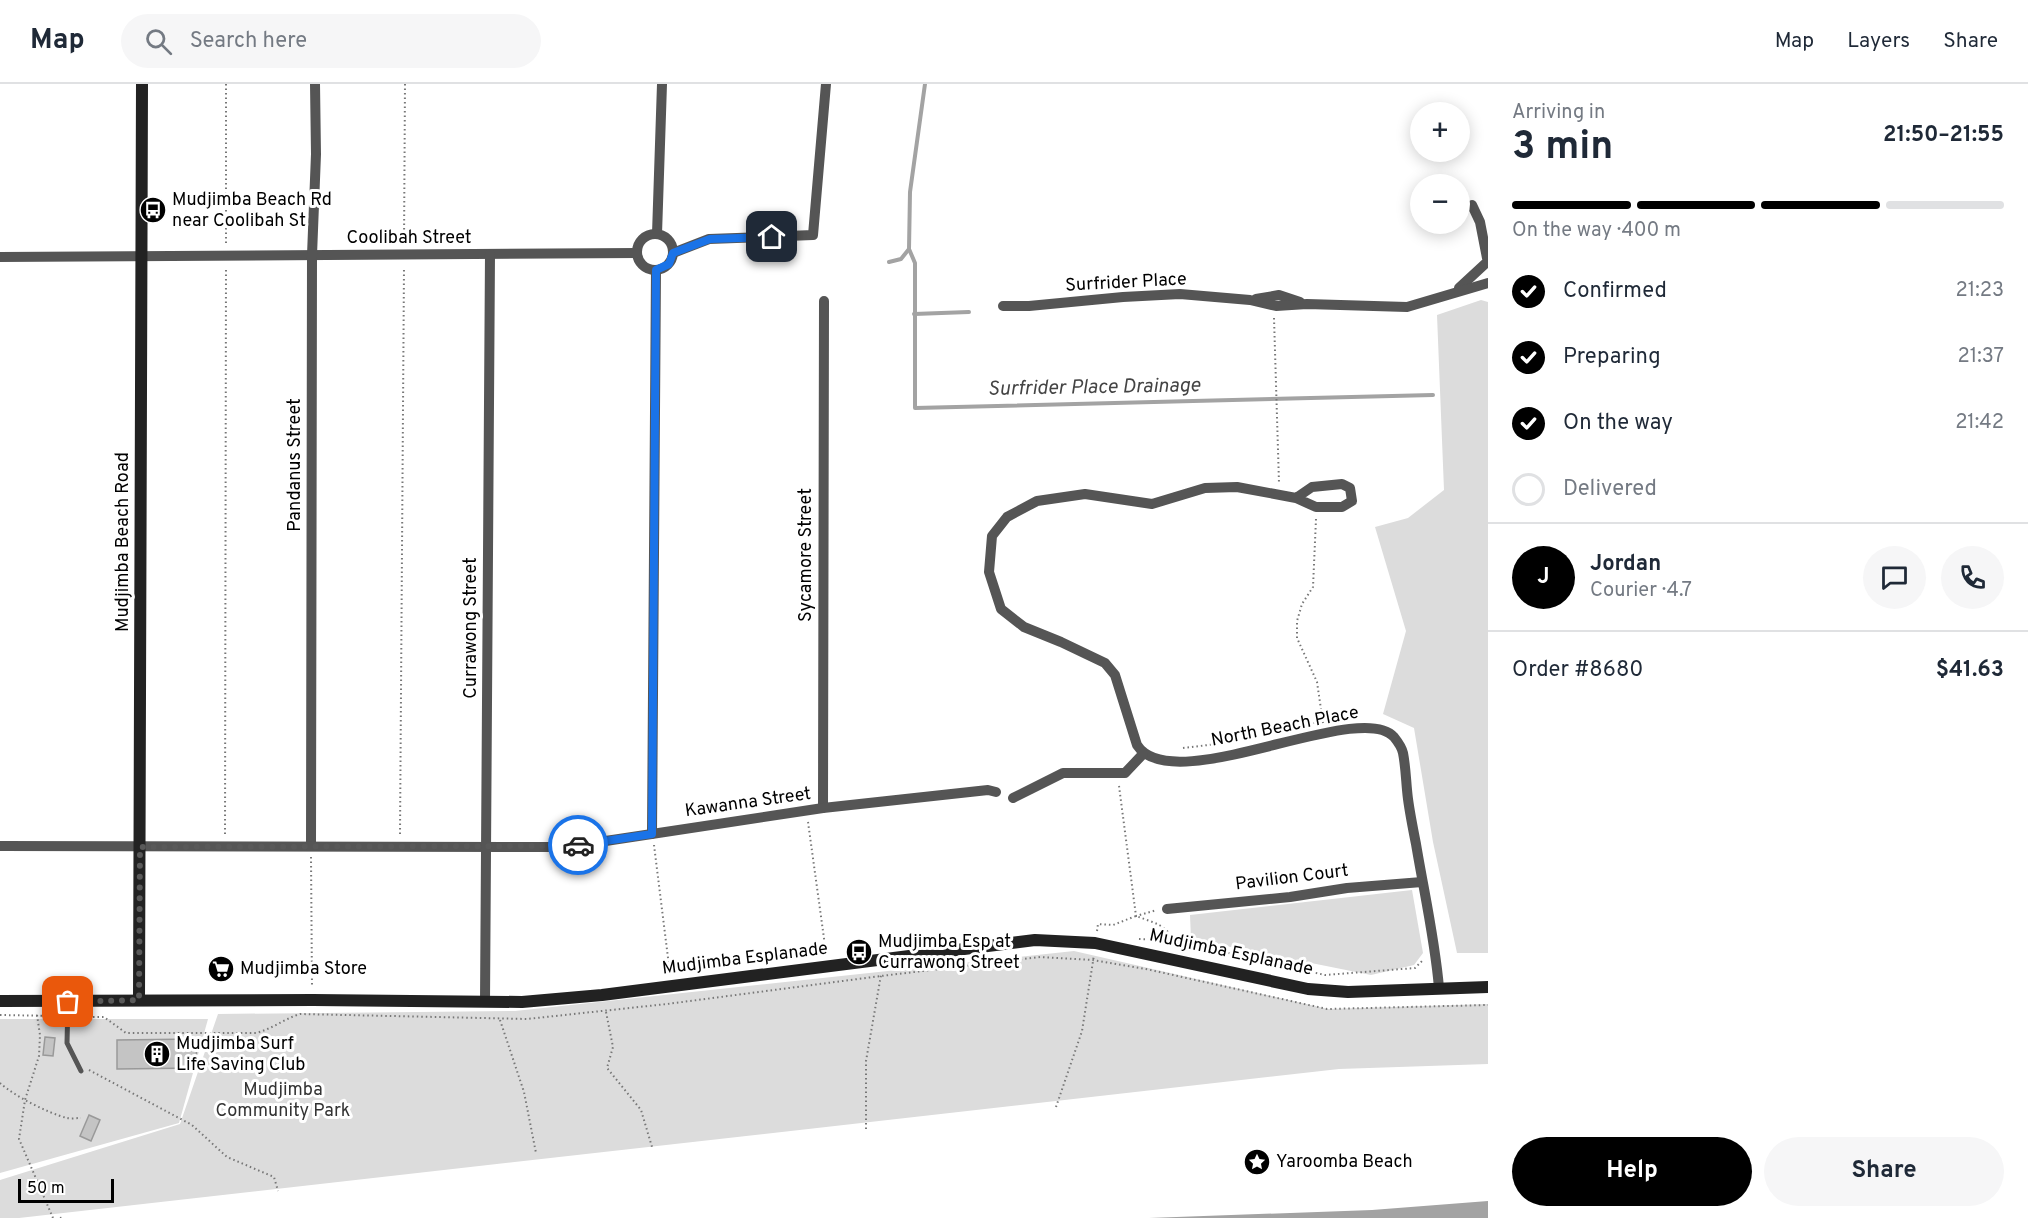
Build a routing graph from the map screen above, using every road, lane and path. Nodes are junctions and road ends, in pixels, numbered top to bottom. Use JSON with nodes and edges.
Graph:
{"nodes":[{"id":1,"x":142,"y":84,"type":"edge"},
{"id":2,"x":226,"y":84,"type":"edge"},
{"id":3,"x":315,"y":84,"type":"edge"},
{"id":4,"x":405,"y":84,"type":"edge"},
{"id":5,"x":662,"y":84,"type":"edge"},
{"id":6,"x":826,"y":84,"type":"edge"},
{"id":7,"x":1472,"y":205,"type":"dead end"},
{"id":8,"x":1484,"y":226,"type":"edge"},
{"id":9,"x":657,"y":234,"type":"junction"},
{"id":10,"x":637,"y":253,"type":"junction"},
{"id":11,"x":673,"y":253,"type":"junction"},
{"id":12,"x":404,"y":254,"type":"junction"},
{"id":13,"x":490,"y":254,"type":"junction"},
{"id":14,"x":226,"y":255,"type":"junction"},
{"id":15,"x":312,"y":255,"type":"junction"},
{"id":16,"x":0,"y":256,"type":"edge"},
{"id":17,"x":142,"y":256,"type":"junction"},
{"id":18,"x":1487,"y":263,"type":"edge"},
{"id":19,"x":656,"y":270,"type":"junction"},
{"id":20,"x":1488,"y":283,"type":"edge"},
{"id":21,"x":1453,"y":293,"type":"junction"},
{"id":22,"x":824,"y":301,"type":"dead end"},
{"id":23,"x":1004,"y":306,"type":"dead end"},
{"id":24,"x":1274,"y":318,"type":"dead end"},
{"id":25,"x":1284,"y":496,"type":"junction"},
{"id":26,"x":1296,"y":498,"type":"junction"},
{"id":27,"x":1316,"y":507,"type":"junction"},
{"id":28,"x":1323,"y":728,"type":"junction"},
{"id":29,"x":1290,"y":729,"type":"dead end"},
{"id":30,"x":1229,"y":743,"type":"dead end"},
{"id":31,"x":1178,"y":749,"type":"dead end"},
{"id":32,"x":1143,"y":754,"type":"junction"},
{"id":33,"x":1118,"y":783,"type":"dead end"},
{"id":34,"x":996,"y":792,"type":"dead end"},
{"id":35,"x":1013,"y":798,"type":"dead end"},
{"id":36,"x":822,"y":808,"type":"junction"},
{"id":37,"x":807,"y":810,"type":"junction"},
{"id":38,"x":652,"y":834,"type":"junction"},
{"id":39,"x":311,"y":845,"type":"junction"},
{"id":40,"x":0,"y":846,"type":"edge"},
{"id":41,"x":225,"y":846,"type":"junction"},
{"id":42,"x":400,"y":846,"type":"junction"},
{"id":43,"x":486,"y":846,"type":"junction"},
{"id":44,"x":140,"y":847,"type":"junction"},
{"id":45,"x":1422,"y":882,"type":"junction"},
{"id":46,"x":1167,"y":909,"type":"joint"},
{"id":47,"x":1137,"y":916,"type":"junction"},
{"id":48,"x":1096,"y":937,"type":"junction"},
{"id":49,"x":1426,"y":953,"type":"dead end"},
{"id":50,"x":880,"y":960,"type":"junction"},
{"id":51,"x":1093,"y":960,"type":"junction"},
{"id":52,"x":828,"y":967,"type":"junction"},
{"id":53,"x":881,"y":976,"type":"junction"},
{"id":54,"x":312,"y":986,"type":"dead end"},
{"id":55,"x":672,"y":986,"type":"junction"},
{"id":56,"x":1488,"y":987,"type":"edge"},
{"id":57,"x":1439,"y":988,"type":"junction"},
{"id":58,"x":602,"y":995,"type":"junction"},
{"id":59,"x":139,"y":1000,"type":"junction"},
{"id":60,"x":0,"y":1001,"type":"edge"},
{"id":61,"x":68,"y":1002,"type":"junction"},
{"id":62,"x":491,"y":1002,"type":"junction"},
{"id":63,"x":1488,"y":1005,"type":"edge"},
{"id":64,"x":605,"y":1011,"type":"junction"},
{"id":65,"x":0,"y":1015,"type":"edge"},
{"id":66,"x":37,"y":1015,"type":"junction"},
{"id":67,"x":68,"y":1016,"type":"junction"},
{"id":68,"x":500,"y":1019,"type":"junction"},
{"id":69,"x":81,"y":1071,"type":"joint"},
{"id":70,"x":0,"y":1083,"type":"edge"},
{"id":71,"x":25,"y":1100,"type":"junction"},
{"id":72,"x":1056,"y":1107,"type":"dead end"},
{"id":73,"x":81,"y":1118,"type":"dead end"},
{"id":74,"x":866,"y":1129,"type":"dead end"},
{"id":75,"x":652,"y":1147,"type":"dead end"},
{"id":76,"x":536,"y":1153,"type":"dead end"},
{"id":77,"x":278,"y":1191,"type":"dead end"},
{"id":78,"x":53,"y":1218,"type":"edge"}],
"edges":[{"from":1,"to":17,"type":"street","name":"Mudjimba Beach Road"},
{"from":2,"to":14,"type":"path"},
{"from":3,"to":15,"type":"street","name":"Pandanus Street"},
{"from":4,"to":12,"type":"path"},
{"from":5,"to":9,"type":"street"},
{"from":6,"to":11,"type":"street"},
{"from":7,"to":8,"type":"street"},
{"from":8,"to":18,"type":"street"},
{"from":9,"to":10,"type":"street"},
{"from":9,"to":11,"type":"street"},
{"from":10,"to":13,"type":"street","name":"Coolibah Street"},
{"from":10,"to":19,"type":"street"},
{"from":11,"to":19,"type":"street"},
{"from":12,"to":13,"type":"street","name":"Coolibah Street"},
{"from":12,"to":15,"type":"street","name":"Coolibah Street"},
{"from":12,"to":42,"type":"path"},
{"from":13,"to":43,"type":"street","name":"Currawong Street"},
{"from":14,"to":15,"type":"street","name":"Coolibah Street"},
{"from":14,"to":17,"type":"street","name":"Coolibah Street"},
{"from":14,"to":41,"type":"path"},
{"from":15,"to":39,"type":"street","name":"Pandanus Street"},
{"from":16,"to":17,"type":"street","name":"Coolibah Street"},
{"from":17,"to":44,"type":"street","name":"Mudjimba Beach Road"},
{"from":18,"to":21,"type":"street","name":"Surfrider Place"},
{"from":19,"to":38,"type":"street"},
{"from":20,"to":21,"type":"street","name":"Surfrider Place"},
{"from":21,"to":23,"type":"street","name":"Surfrider Place"},
{"from":22,"to":36,"type":"street","name":"Sycamore Street"},
{"from":24,"to":25,"type":"path"},
{"from":25,"to":26,"type":"street"},
{"from":25,"to":32,"type":"street"},
{"from":26,"to":27,"type":"street"},
{"from":26,"to":27,"type":"street"},
{"from":27,"to":28,"type":"path"},
{"from":28,"to":29,"type":"path"},
{"from":28,"to":32,"type":"street","name":"North Beach Place"},
{"from":28,"to":45,"type":"street","name":"North Beach Place"},
{"from":30,"to":31,"type":"path"},
{"from":32,"to":35,"type":"street"},
{"from":33,"to":47,"type":"path"},
{"from":34,"to":36,"type":"street","name":"Kawanna Street"},
{"from":36,"to":37,"type":"street","name":"Kawanna Street"},
{"from":37,"to":38,"type":"street","name":"Kawanna Street"},
{"from":37,"to":52,"type":"path"},
{"from":38,"to":43,"type":"street","name":"Kawanna Street"},
{"from":38,"to":55,"type":"path"},
{"from":39,"to":41,"type":"street","name":"Kawanna Street"},
{"from":39,"to":42,"type":"street","name":"Kawanna Street"},
{"from":39,"to":54,"type":"path"},
{"from":40,"to":44,"type":"street","name":"Kawanna Street"},
{"from":41,"to":44,"type":"street","name":"Kawanna Street"},
{"from":42,"to":43,"type":"street","name":"Kawanna Street"},
{"from":43,"to":62,"type":"street","name":"Currawong Street"},
{"from":44,"to":59,"type":"street","name":"Mudjimba Beach Road"},
{"from":45,"to":46,"type":"street","name":"Pavilion Court"},
{"from":45,"to":57,"type":"street","name":"North Beach Place"},
{"from":46,"to":47,"type":"path"},
{"from":47,"to":48,"type":"path"},
{"from":47,"to":49,"type":"path"},
{"from":48,"to":50,"type":"street","name":"Mudjimba Esplanade"},
{"from":48,"to":51,"type":"path"},
{"from":48,"to":57,"type":"street","name":"Mudjimba Esplanade"},
{"from":50,"to":52,"type":"street","name":"Mudjimba Esplanade"},
{"from":50,"to":53,"type":"path"},
{"from":51,"to":53,"type":"path"},
{"from":51,"to":63,"type":"path"},
{"from":51,"to":72,"type":"path"},
{"from":52,"to":55,"type":"street","name":"Mudjimba Esplanade"},
{"from":53,"to":64,"type":"path"},
{"from":53,"to":74,"type":"path"},
{"from":55,"to":58,"type":"street","name":"Mudjimba Esplanade"},
{"from":56,"to":57,"type":"street","name":"Mudjimba Esplanade"},
{"from":58,"to":62,"type":"street","name":"Mudjimba Esplanade"},
{"from":58,"to":64,"type":"path"},
{"from":59,"to":61,"type":"street","name":"Mudjimba Esplanade"},
{"from":59,"to":62,"type":"street","name":"Mudjimba Esplanade"},
{"from":60,"to":61,"type":"street","name":"Mudjimba Esplanade"},
{"from":61,"to":67,"type":"lane"},
{"from":62,"to":68,"type":"path"},
{"from":64,"to":68,"type":"path"},
{"from":64,"to":75,"type":"path"},
{"from":65,"to":66,"type":"path"},
{"from":66,"to":67,"type":"path"},
{"from":66,"to":71,"type":"path"},
{"from":67,"to":68,"type":"path"},
{"from":67,"to":69,"type":"lane"},
{"from":68,"to":76,"type":"path"},
{"from":69,"to":77,"type":"path"},
{"from":70,"to":71,"type":"path"},
{"from":71,"to":73,"type":"path"},
{"from":71,"to":78,"type":"path"}]}
